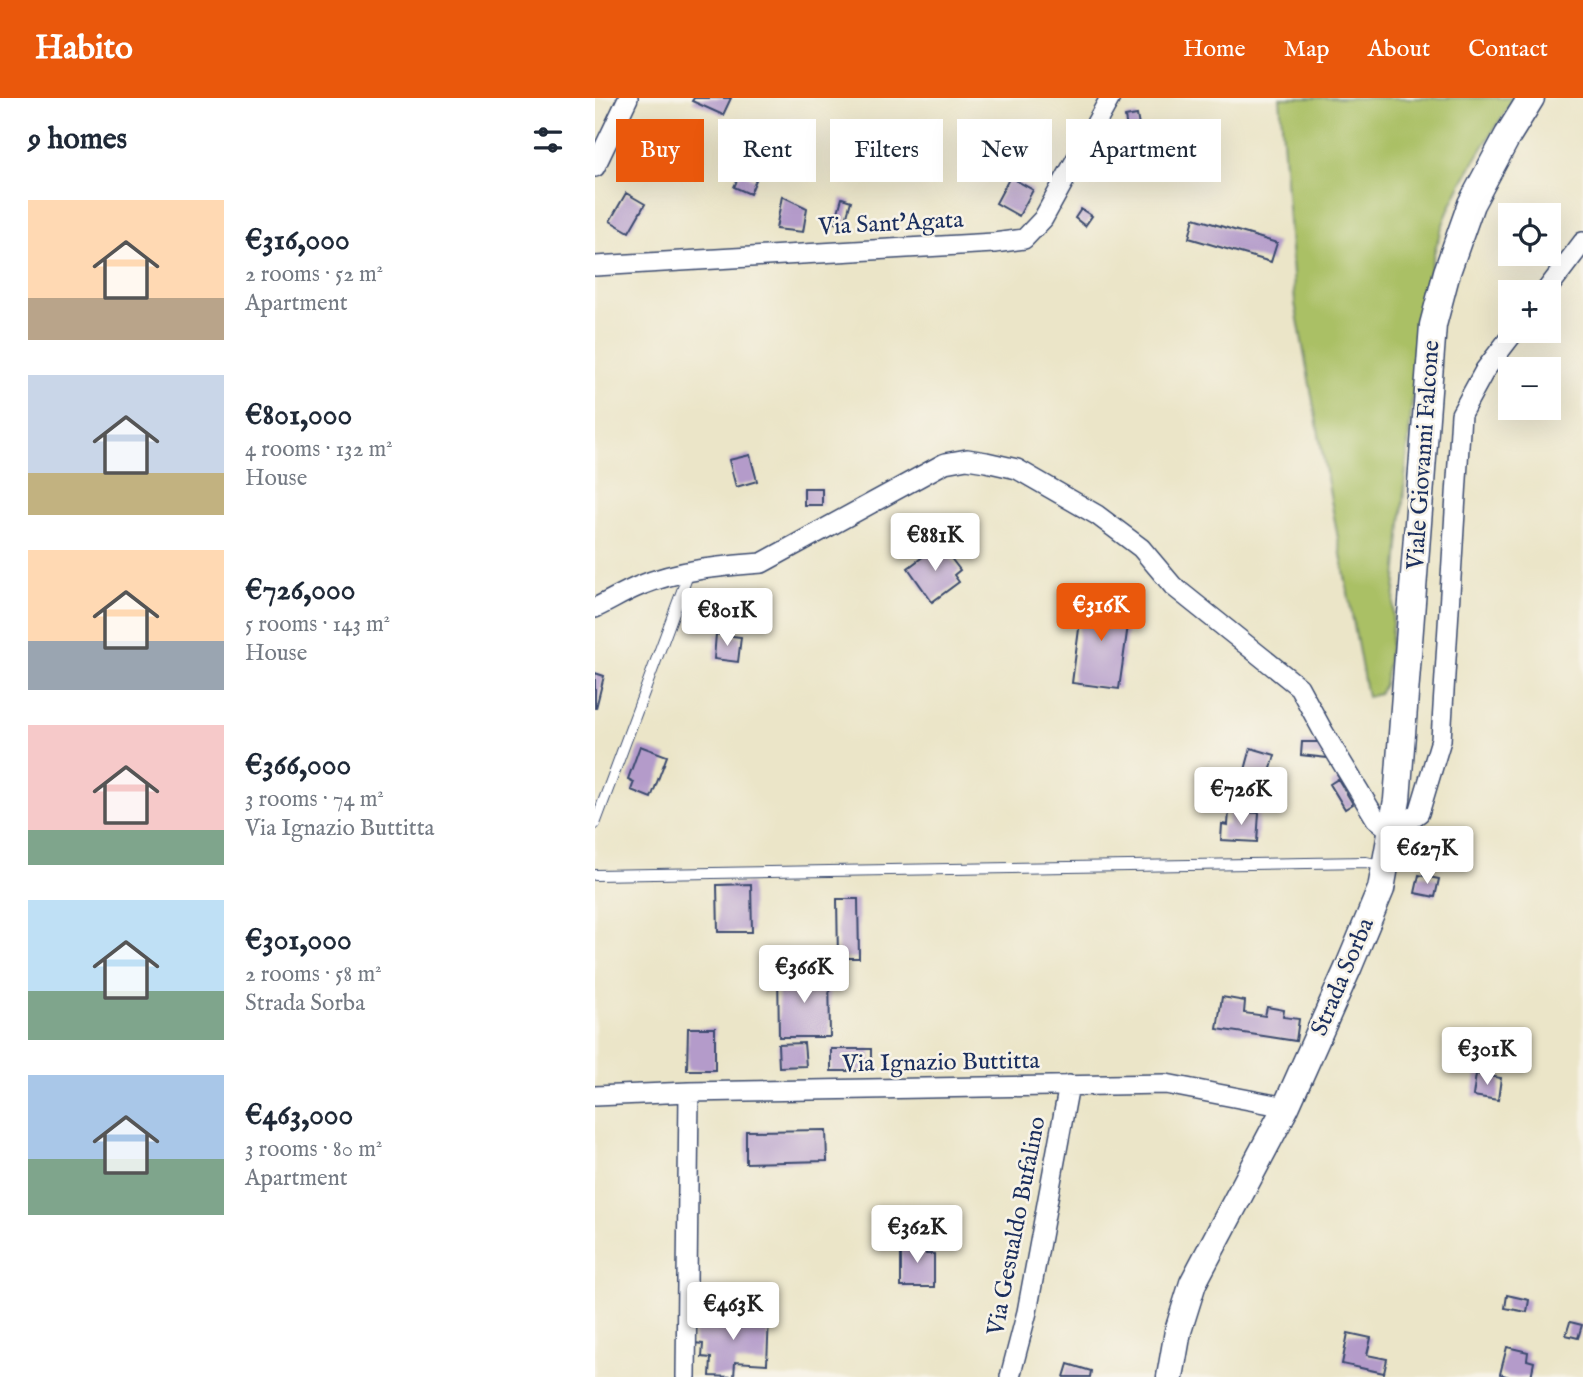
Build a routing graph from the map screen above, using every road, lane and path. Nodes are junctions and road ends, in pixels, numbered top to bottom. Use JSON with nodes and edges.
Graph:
{"nodes":[{"id":1,"x":628,"y":98,"type":"edge"},
{"id":2,"x":1110,"y":98,"type":"edge"},
{"id":3,"x":1531,"y":98,"type":"edge"},
{"id":4,"x":595,"y":167,"type":"edge"},
{"id":5,"x":1583,"y":242,"type":"edge"},
{"id":6,"x":595,"y":265,"type":"edge"},
{"id":7,"x":1554,"y":280,"type":"edge"},
{"id":8,"x":1506,"y":343,"type":"edge"},
{"id":9,"x":689,"y":572,"type":"junction"},
{"id":10,"x":595,"y":608,"type":"edge"},
{"id":11,"x":595,"y":824,"type":"edge"},
{"id":12,"x":1392,"y":832,"type":"junction"},
{"id":13,"x":1386,"y":866,"type":"junction"},
{"id":14,"x":595,"y":875,"type":"edge"},
{"id":15,"x":1069,"y":1085,"type":"junction"},
{"id":16,"x":689,"y":1092,"type":"junction"},
{"id":17,"x":595,"y":1096,"type":"edge"},
{"id":18,"x":1286,"y":1107,"type":"junction"},
{"id":19,"x":686,"y":1377,"type":"edge"},
{"id":20,"x":1010,"y":1377,"type":"edge"},
{"id":21,"x":1170,"y":1377,"type":"edge"}],
"edges":[{"from":1,"to":4,"type":"street"},
{"from":2,"to":6,"type":"street","name":"Via Sant'Agata"},
{"from":3,"to":12,"type":"street","name":"Viale Giovanni Falcone"},
{"from":5,"to":7,"type":"street"},
{"from":8,"to":12,"type":"street"},
{"from":9,"to":10,"type":"street"},
{"from":9,"to":11,"type":"lane"},
{"from":9,"to":12,"type":"street"},
{"from":12,"to":13,"type":"street","name":"Strada Sorba"},
{"from":13,"to":14,"type":"lane"},
{"from":13,"to":18,"type":"street","name":"Strada Sorba"},
{"from":15,"to":16,"type":"street","name":"Via Ignazio Buttitta"},
{"from":15,"to":18,"type":"street","name":"Via Ignazio Buttitta"},
{"from":15,"to":20,"type":"street","name":"Via Gesualdo Bufalino"},
{"from":16,"to":17,"type":"street","name":"Via Ignazio Buttitta"},
{"from":16,"to":19,"type":"street"},
{"from":18,"to":21,"type":"street","name":"Strada Sorba"}]}
